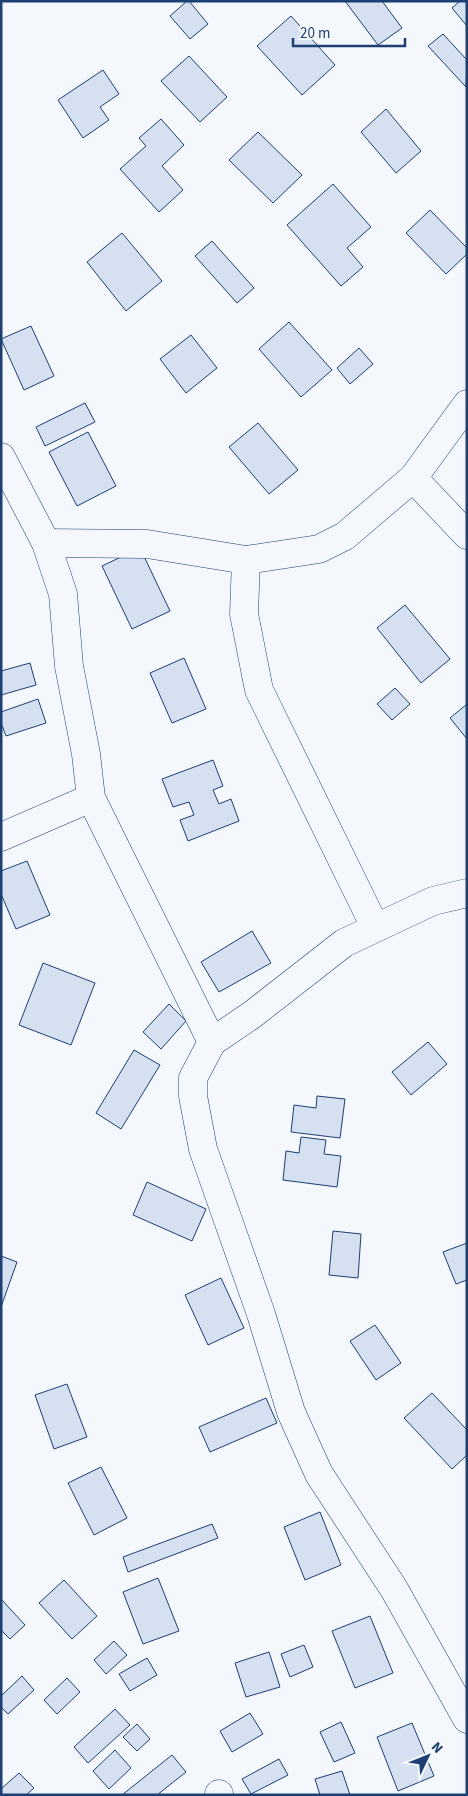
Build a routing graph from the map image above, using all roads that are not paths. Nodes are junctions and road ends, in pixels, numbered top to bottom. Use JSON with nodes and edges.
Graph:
{"nodes":[{"id":1,"x":467,"y":404,"type":"edge"},
{"id":2,"x":1,"y":457,"type":"edge"},
{"id":3,"x":412,"y":478,"type":"junction"},
{"id":4,"x":467,"y":534,"type":"edge"},
{"id":5,"x":46,"y":543,"type":"junction"},
{"id":6,"x":246,"y":560,"type":"junction"},
{"id":7,"x":91,"y":798,"type":"junction"},
{"id":8,"x":1,"y":837,"type":"edge"},
{"id":9,"x":467,"y":893,"type":"edge"},
{"id":10,"x":375,"y":927,"type":"junction"},
{"id":11,"x":212,"y":1042,"type":"junction"},
{"id":12,"x":467,"y":1720,"type":"edge"}],
"edges":[{"from":1,"to":3,"type":"street"},
{"from":2,"to":5,"type":"street"},
{"from":3,"to":4,"type":"street"},
{"from":3,"to":6,"type":"street"},
{"from":5,"to":6,"type":"street"},
{"from":5,"to":7,"type":"street"},
{"from":6,"to":10,"type":"street"},
{"from":7,"to":8,"type":"street"},
{"from":7,"to":11,"type":"street"},
{"from":9,"to":10,"type":"street"},
{"from":10,"to":11,"type":"street"},
{"from":11,"to":12,"type":"street"}]}
